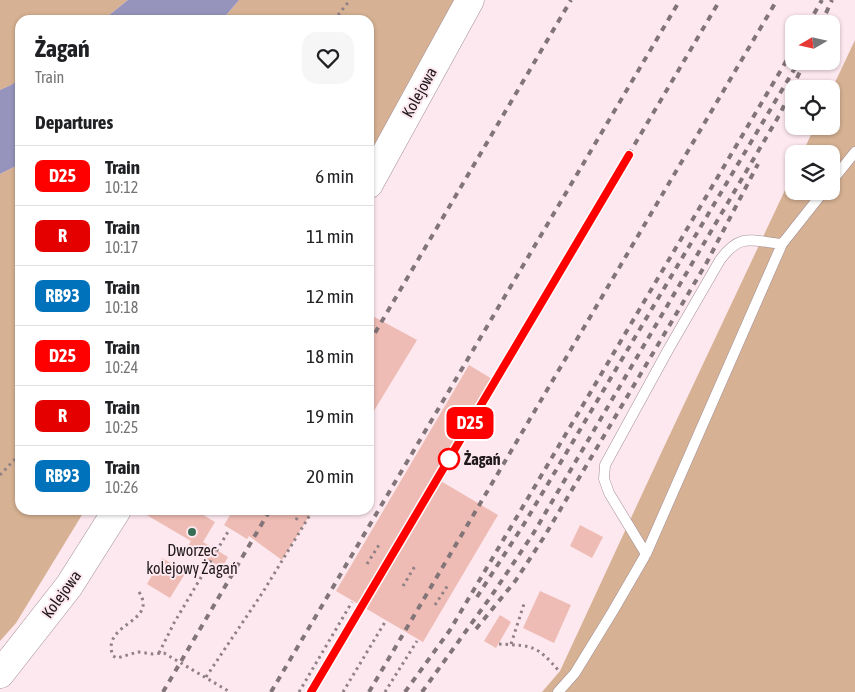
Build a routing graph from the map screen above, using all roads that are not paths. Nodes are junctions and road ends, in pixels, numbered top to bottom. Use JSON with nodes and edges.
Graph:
{"nodes":[{"id":1,"x":470,"y":0,"type":"edge"},
{"id":2,"x":855,"y":152,"type":"edge"},
{"id":3,"x":840,"y":171,"type":"edge"},
{"id":4,"x":374,"y":175,"type":"edge"},
{"id":5,"x":817,"y":200,"type":"edge"},
{"id":6,"x":782,"y":244,"type":"junction"},
{"id":7,"x":114,"y":515,"type":"edge"},
{"id":8,"x":646,"y":554,"type":"junction"},
{"id":9,"x":0,"y":674,"type":"edge"},
{"id":10,"x":558,"y":692,"type":"edge"}],
"edges":[{"from":1,"to":4,"type":"street","name":"Kolejowa"},
{"from":2,"to":3,"type":"lane"},
{"from":5,"to":6,"type":"lane"},
{"from":6,"to":8,"type":"lane"},
{"from":6,"to":8,"type":"lane"},
{"from":7,"to":9,"type":"street","name":"Kolejowa"},
{"from":8,"to":10,"type":"lane"}]}
